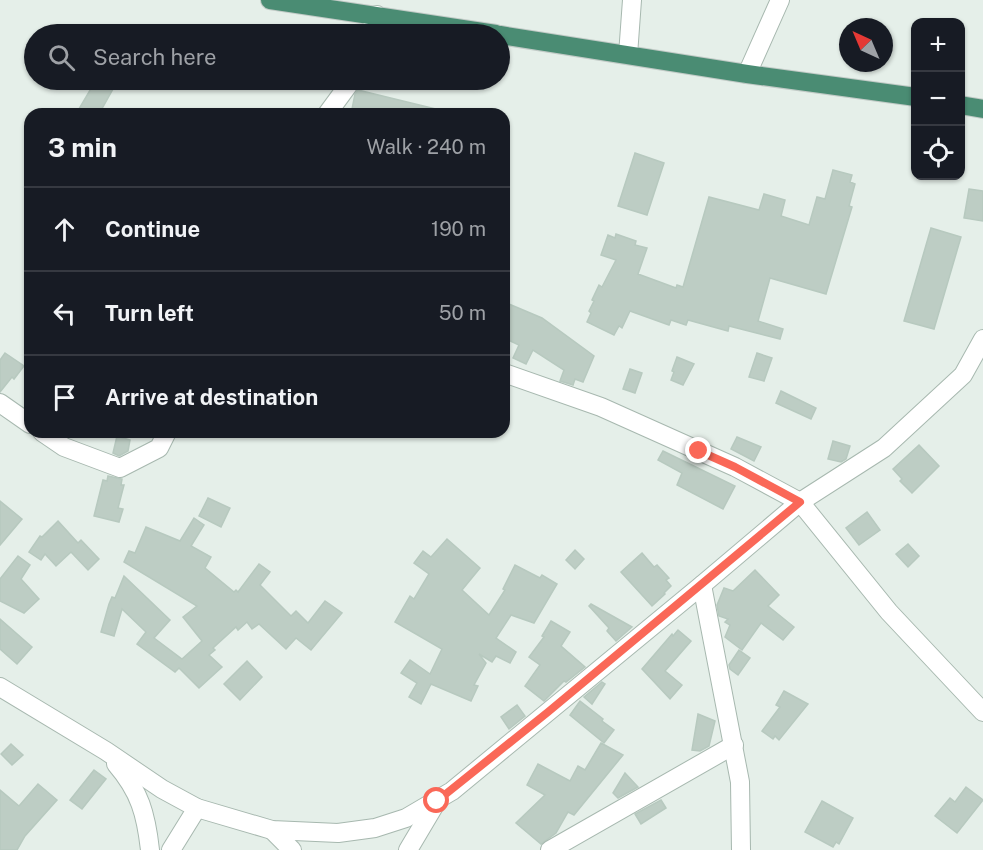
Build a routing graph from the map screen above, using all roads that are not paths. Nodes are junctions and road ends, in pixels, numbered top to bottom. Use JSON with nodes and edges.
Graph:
{"nodes":[{"id":1,"x":270,"y":0,"type":"edge"},
{"id":2,"x":276,"y":0,"type":"edge"},
{"id":3,"x":632,"y":0,"type":"edge"},
{"id":4,"x":780,"y":0,"type":"edge"},
{"id":5,"x":377,"y":15,"type":"junction"},
{"id":6,"x":373,"y":24,"type":"edge"},
{"id":7,"x":431,"y":24,"type":"edge"},
{"id":8,"x":510,"y":37,"type":"edge"},
{"id":9,"x":628,"y":56,"type":"junction"},
{"id":10,"x":747,"y":74,"type":"junction"},
{"id":11,"x":344,"y":90,"type":"edge"},
{"id":12,"x":911,"y":96,"type":"edge"},
{"id":13,"x":965,"y":106,"type":"edge"},
{"id":14,"x":330,"y":108,"type":"edge"},
{"id":15,"x":983,"y":109,"type":"edge"},
{"id":16,"x":983,"y":339,"type":"edge"},
{"id":17,"x":510,"y":375,"type":"edge"},
{"id":18,"x":0,"y":403,"type":"edge"},
{"id":19,"x":24,"y":420,"type":"edge"},
{"id":20,"x":51,"y":438,"type":"edge"},
{"id":21,"x":164,"y":438,"type":"edge"},
{"id":22,"x":800,"y":502,"type":"junction"},
{"id":23,"x":702,"y":585,"type":"junction"},
{"id":24,"x":0,"y":687,"type":"edge"},
{"id":25,"x":983,"y":712,"type":"edge"},
{"id":26,"x":734,"y":745,"type":"junction"},
{"id":27,"x":106,"y":751,"type":"junction"},
{"id":28,"x":437,"y":801,"type":"junction"},
{"id":29,"x":197,"y":808,"type":"junction"},
{"id":30,"x":272,"y":830,"type":"junction"},
{"id":31,"x":150,"y":850,"type":"edge"},
{"id":32,"x":171,"y":850,"type":"edge"},
{"id":33,"x":292,"y":850,"type":"edge"},
{"id":34,"x":408,"y":850,"type":"edge"},
{"id":35,"x":550,"y":850,"type":"edge"},
{"id":36,"x":741,"y":850,"type":"edge"}],
"edges":[{"from":1,"to":2,"type":"highway"},
{"from":2,"to":5,"type":"highway"},
{"from":3,"to":9,"type":"street"},
{"from":4,"to":10,"type":"street"},
{"from":5,"to":6,"type":"street"},
{"from":5,"to":7,"type":"highway"},
{"from":8,"to":9,"type":"highway"},
{"from":9,"to":10,"type":"highway"},
{"from":10,"to":12,"type":"highway"},
{"from":11,"to":14,"type":"street"},
{"from":13,"to":15,"type":"highway"},
{"from":16,"to":22,"type":"street"},
{"from":17,"to":22,"type":"street"},
{"from":18,"to":19,"type":"street"},
{"from":20,"to":21,"type":"street"},
{"from":22,"to":23,"type":"street"},
{"from":22,"to":25,"type":"street"},
{"from":23,"to":26,"type":"street"},
{"from":23,"to":28,"type":"street"},
{"from":24,"to":27,"type":"street"},
{"from":26,"to":35,"type":"street"},
{"from":26,"to":36,"type":"street"},
{"from":27,"to":29,"type":"street"},
{"from":27,"to":31,"type":"street"},
{"from":28,"to":30,"type":"street"},
{"from":28,"to":34,"type":"street"},
{"from":29,"to":30,"type":"street"},
{"from":29,"to":32,"type":"street"},
{"from":30,"to":33,"type":"street"}]}
